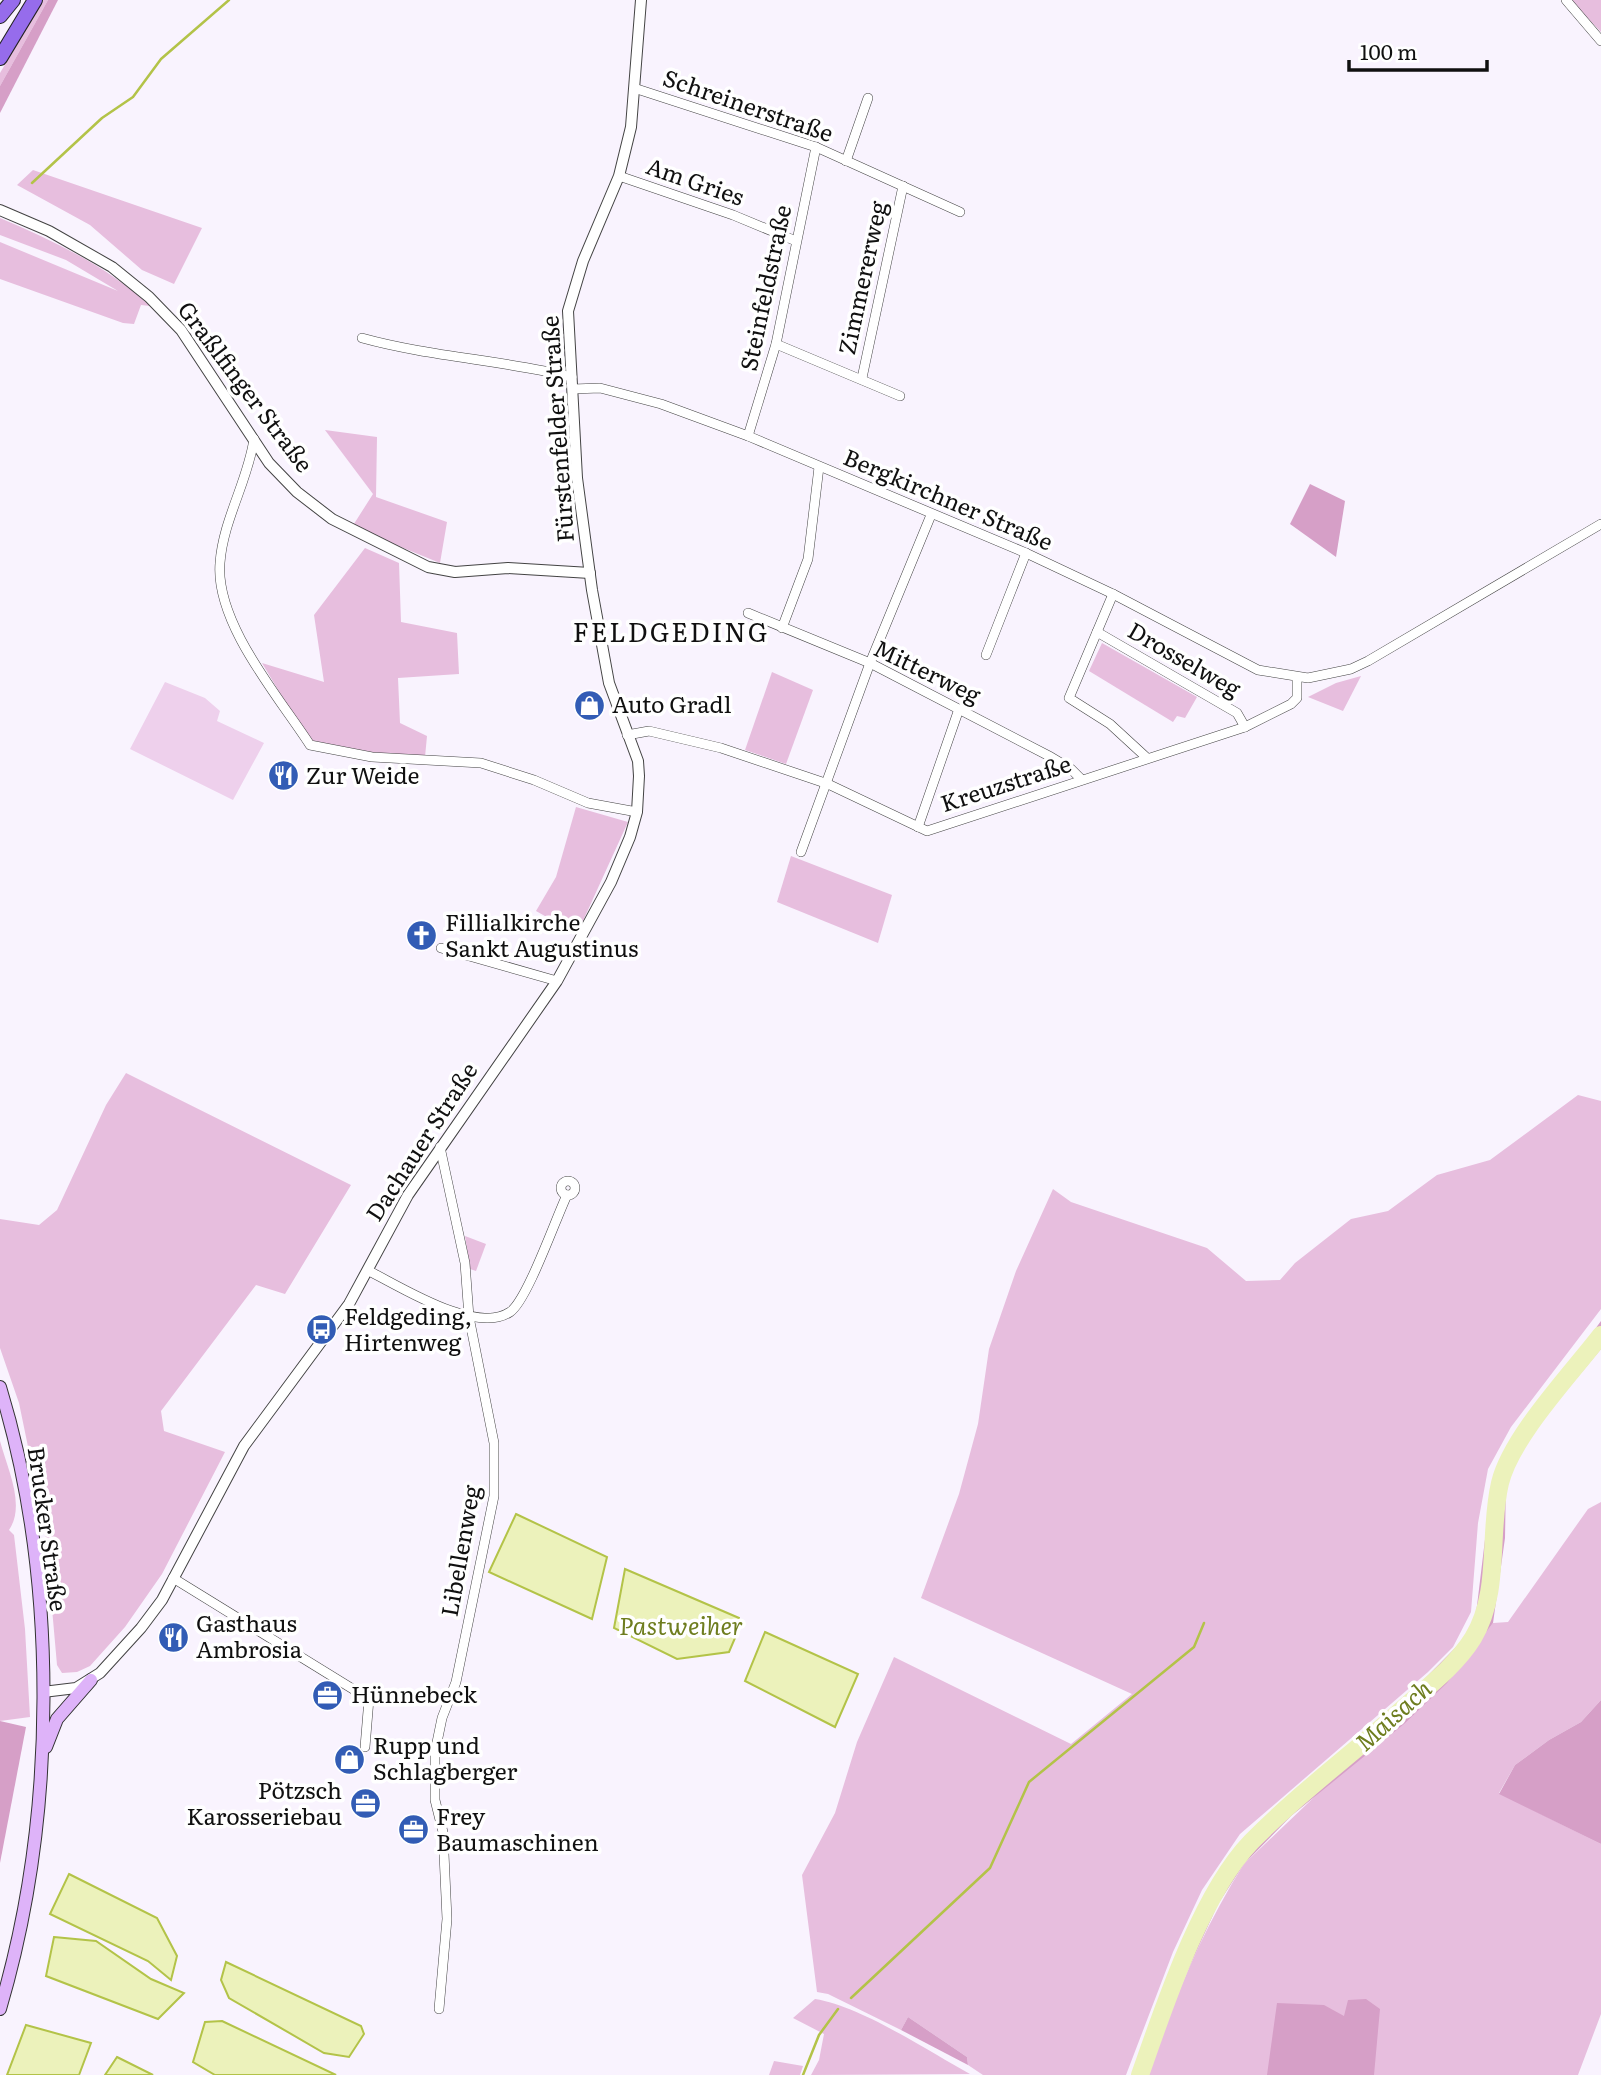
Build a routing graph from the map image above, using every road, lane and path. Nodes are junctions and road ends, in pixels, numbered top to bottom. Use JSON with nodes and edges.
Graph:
{"nodes":[{"id":1,"x":13,"y":0,"type":"edge"},
{"id":2,"x":35,"y":0,"type":"edge"},
{"id":3,"x":642,"y":0,"type":"edge"},
{"id":4,"x":1566,"y":0,"type":"edge"},
{"id":5,"x":0,"y":16,"type":"edge"},
{"id":6,"x":1601,"y":41,"type":"edge"},
{"id":7,"x":0,"y":58,"type":"edge"},
{"id":8,"x":636,"y":89,"type":"junction"},
{"id":9,"x":868,"y":99,"type":"dead end"},
{"id":10,"x":816,"y":147,"type":"junction"},
{"id":11,"x":846,"y":160,"type":"junction"},
{"id":12,"x":619,"y":176,"type":"junction"},
{"id":13,"x":902,"y":186,"type":"junction"},
{"id":14,"x":0,"y":210,"type":"edge"},
{"id":15,"x":960,"y":212,"type":"dead end"},
{"id":16,"x":796,"y":241,"type":"junction"},
{"id":17,"x":362,"y":338,"type":"dead end"},
{"id":18,"x":776,"y":344,"type":"junction"},
{"id":19,"x":862,"y":378,"type":"junction"},
{"id":20,"x":572,"y":383,"type":"junction"},
{"id":21,"x":900,"y":396,"type":"dead end"},
{"id":22,"x":748,"y":436,"type":"junction"},
{"id":23,"x":254,"y":439,"type":"junction"},
{"id":24,"x":819,"y":467,"type":"junction"},
{"id":25,"x":931,"y":515,"type":"junction"},
{"id":26,"x":1601,"y":524,"type":"edge"},
{"id":27,"x":1026,"y":553,"type":"junction"},
{"id":28,"x":590,"y":573,"type":"junction"},
{"id":29,"x":1113,"y":594,"type":"junction"},
{"id":30,"x":748,"y":613,"type":"dead end"},
{"id":31,"x":782,"y":628,"type":"junction"},
{"id":32,"x":1097,"y":632,"type":"junction"},
{"id":33,"x":986,"y":655,"type":"dead end"},
{"id":34,"x":870,"y":663,"type":"junction"},
{"id":35,"x":1297,"y":678,"type":"junction"},
{"id":36,"x":959,"y":709,"type":"junction"},
{"id":37,"x":1245,"y":727,"type":"junction"},
{"id":38,"x":627,"y":734,"type":"junction"},
{"id":39,"x":1147,"y":758,"type":"junction"},
{"id":40,"x":1081,"y":779,"type":"junction"},
{"id":41,"x":828,"y":785,"type":"junction"},
{"id":42,"x":637,"y":812,"type":"junction"},
{"id":43,"x":918,"y":827,"type":"junction"},
{"id":44,"x":801,"y":852,"type":"dead end"},
{"id":45,"x":441,"y":948,"type":"dead end"},
{"id":46,"x":557,"y":981,"type":"junction"},
{"id":47,"x":440,"y":1147,"type":"junction"},
{"id":48,"x":567,"y":1195,"type":"dead end"},
{"id":49,"x":369,"y":1271,"type":"junction"},
{"id":50,"x":468,"y":1317,"type":"junction"},
{"id":51,"x":0,"y":1387,"type":"edge"},
{"id":52,"x":173,"y":1578,"type":"junction"},
{"id":53,"x":91,"y":1680,"type":"junction"},
{"id":54,"x":43,"y":1692,"type":"junction"},
{"id":55,"x":365,"y":1747,"type":"dead end"},
{"id":56,"x":41,"y":1768,"type":"junction"},
{"id":57,"x":0,"y":2009,"type":"edge"},
{"id":58,"x":439,"y":2009,"type":"dead end"}],
"edges":[{"from":1,"to":5,"type":"highway"},
{"from":2,"to":7,"type":"highway"},
{"from":3,"to":8,"type":"street","name":"Fürstenfelder Straße"},
{"from":4,"to":6,"type":"street"},
{"from":8,"to":10,"type":"street","name":"Schreinerstraße"},
{"from":8,"to":12,"type":"street","name":"Fürstenfelder Straße"},
{"from":9,"to":11,"type":"street","name":"Schreinerstraße"},
{"from":10,"to":11,"type":"street","name":"Schreinerstraße"},
{"from":10,"to":16,"type":"street","name":"Steinfeldstraße"},
{"from":11,"to":13,"type":"street","name":"Schreinerstraße"},
{"from":12,"to":16,"type":"street","name":"Am Gries"},
{"from":12,"to":20,"type":"street","name":"Fürstenfelder Straße"},
{"from":13,"to":15,"type":"street","name":"Schreinerstraße"},
{"from":13,"to":19,"type":"street","name":"Zimmererweg"},
{"from":14,"to":23,"type":"street","name":"Graßlfinger Straße"},
{"from":16,"to":18,"type":"street","name":"Steinfeldstraße"},
{"from":17,"to":20,"type":"street","name":"Bergkirchner Straße"},
{"from":18,"to":19,"type":"street"},
{"from":18,"to":22,"type":"street","name":"Steinfeldstraße"},
{"from":19,"to":21,"type":"street"},
{"from":20,"to":22,"type":"street","name":"Bergkirchner Straße"},
{"from":20,"to":28,"type":"street","name":"Fürstenfelder Straße"},
{"from":22,"to":24,"type":"street","name":"Bergkirchner Straße"},
{"from":23,"to":28,"type":"street","name":"Graßlfinger Straße"},
{"from":23,"to":42,"type":"street"},
{"from":24,"to":25,"type":"street","name":"Bergkirchner Straße"},
{"from":24,"to":31,"type":"street"},
{"from":25,"to":27,"type":"street","name":"Bergkirchner Straße"},
{"from":25,"to":34,"type":"street"},
{"from":26,"to":35,"type":"street"},
{"from":27,"to":29,"type":"street","name":"Bergkirchner Straße"},
{"from":27,"to":33,"type":"street"},
{"from":28,"to":38,"type":"street","name":"Dachauer Straße"},
{"from":29,"to":32,"type":"street"},
{"from":29,"to":35,"type":"street","name":"Bergkirchner Straße"},
{"from":30,"to":31,"type":"street","name":"Mitterweg"},
{"from":31,"to":34,"type":"street","name":"Mitterweg"},
{"from":32,"to":37,"type":"street","name":"Drosselweg"},
{"from":32,"to":39,"type":"street"},
{"from":34,"to":36,"type":"street","name":"Mitterweg"},
{"from":34,"to":41,"type":"street"},
{"from":35,"to":37,"type":"street","name":"Kreuzstraße"},
{"from":36,"to":40,"type":"street","name":"Mitterweg"},
{"from":36,"to":43,"type":"street"},
{"from":37,"to":39,"type":"street","name":"Kreuzstraße"},
{"from":38,"to":41,"type":"street","name":"Kreuzstraße"},
{"from":38,"to":42,"type":"street","name":"Dachauer Straße"},
{"from":39,"to":40,"type":"street","name":"Kreuzstraße"},
{"from":40,"to":43,"type":"street","name":"Kreuzstraße"},
{"from":41,"to":43,"type":"street","name":"Kreuzstraße"},
{"from":41,"to":44,"type":"street"},
{"from":42,"to":46,"type":"street","name":"Dachauer Straße"},
{"from":45,"to":46,"type":"street"},
{"from":46,"to":47,"type":"street","name":"Dachauer Straße"},
{"from":47,"to":49,"type":"street","name":"Dachauer Straße"},
{"from":47,"to":50,"type":"street","name":"Libellenweg"},
{"from":48,"to":50,"type":"street"},
{"from":49,"to":50,"type":"street"},
{"from":49,"to":52,"type":"street","name":"Dachauer Straße"},
{"from":50,"to":58,"type":"street","name":"Libellenweg"},
{"from":51,"to":54,"type":"main road","name":"Brucker Straße"},
{"from":52,"to":53,"type":"street","name":"Dachauer Straße"},
{"from":52,"to":55,"type":"street"},
{"from":53,"to":54,"type":"street","name":"Dachauer Straße"},
{"from":53,"to":56,"type":"main road"},
{"from":54,"to":56,"type":"main road","name":"Brucker Straße"},
{"from":56,"to":57,"type":"main road","name":"Brucker Straße"}]}
